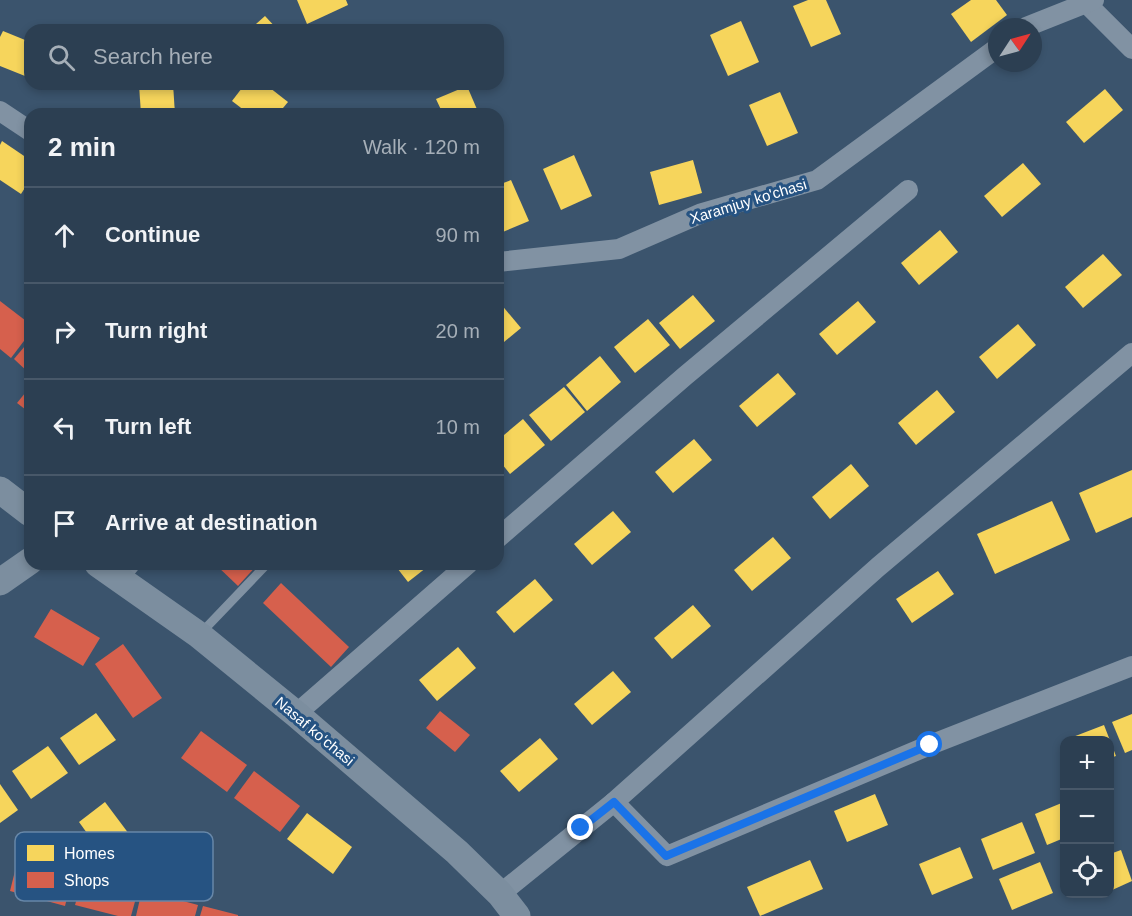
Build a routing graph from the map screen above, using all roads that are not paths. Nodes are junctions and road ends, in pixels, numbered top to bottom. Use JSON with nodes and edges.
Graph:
{"nodes":[{"id":1,"x":1090,"y":2,"type":"edge"},
{"id":2,"x":1042,"y":21,"type":"edge"},
{"id":3,"x":1132,"y":50,"type":"edge"},
{"id":4,"x":988,"y":55,"type":"edge"},
{"id":5,"x":0,"y":111,"type":"edge"},
{"id":6,"x":24,"y":127,"type":"edge"},
{"id":7,"x":908,"y":190,"type":"dead end"},
{"id":8,"x":504,"y":261,"type":"edge"},
{"id":9,"x":1132,"y":352,"type":"edge"},
{"id":10,"x":0,"y":490,"type":"edge"},
{"id":11,"x":24,"y":508,"type":"edge"},
{"id":12,"x":504,"y":533,"type":"edge"},
{"id":13,"x":24,"y":550,"type":"edge"},
{"id":14,"x":0,"y":559,"type":"edge"},
{"id":15,"x":24,"y":565,"type":"edge"},
{"id":16,"x":116,"y":570,"type":"edge"},
{"id":17,"x":261,"y":570,"type":"edge"},
{"id":18,"x":461,"y":570,"type":"edge"},
{"id":19,"x":0,"y":582,"type":"edge"},
{"id":20,"x":199,"y":635,"type":"junction"},
{"id":21,"x":1132,"y":666,"type":"edge"},
{"id":22,"x":296,"y":714,"type":"junction"},
{"id":23,"x":614,"y":802,"type":"junction"},
{"id":24,"x":500,"y":894,"type":"junction"},
{"id":25,"x":517,"y":916,"type":"edge"}],
"edges":[{"from":1,"to":2,"type":"street"},
{"from":1,"to":3,"type":"street"},
{"from":4,"to":8,"type":"street","name":"Xaramjuy ko'chasi"},
{"from":5,"to":6,"type":"street"},
{"from":7,"to":12,"type":"street"},
{"from":9,"to":23,"type":"street"},
{"from":10,"to":11,"type":"main road"},
{"from":13,"to":14,"type":"main road"},
{"from":15,"to":19,"type":"main road"},
{"from":16,"to":20,"type":"main road","name":"Nasaf ko‘chasi"},
{"from":17,"to":20,"type":"lane"},
{"from":18,"to":22,"type":"street"},
{"from":20,"to":22,"type":"main road","name":"Nasaf ko‘chasi"},
{"from":21,"to":23,"type":"street"},
{"from":22,"to":24,"type":"main road","name":"Nasaf ko‘chasi"},
{"from":23,"to":24,"type":"street"},
{"from":24,"to":25,"type":"main road","name":"Nasaf ko‘chasi"}]}
